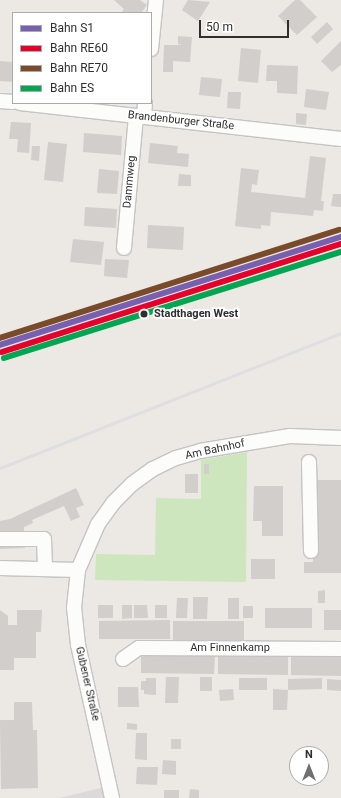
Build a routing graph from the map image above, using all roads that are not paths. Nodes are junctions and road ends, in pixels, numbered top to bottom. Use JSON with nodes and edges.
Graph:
{"nodes":[{"id":1,"x":156,"y":0,"type":"edge"},
{"id":2,"x":152,"y":39,"type":"edge"},
{"id":3,"x":0,"y":101,"type":"edge"},
{"id":4,"x":12,"y":102,"type":"edge"},
{"id":5,"x":29,"y":104,"type":"edge"},
{"id":6,"x":145,"y":104,"type":"edge"},
{"id":7,"x":140,"y":117,"type":"junction"},
{"id":8,"x":341,"y":139,"type":"edge"},
{"id":9,"x":124,"y":248,"type":"dead end"},
{"id":10,"x":341,"y":438,"type":"edge"},
{"id":11,"x":309,"y":462,"type":"dead end"},
{"id":12,"x":0,"y":539,"type":"edge"},
{"id":13,"x":311,"y":551,"type":"dead end"},
{"id":14,"x":0,"y":568,"type":"edge"},
{"id":15,"x":45,"y":568,"type":"junction"},
{"id":16,"x":78,"y":570,"type":"junction"},
{"id":17,"x":341,"y":649,"type":"edge"},
{"id":18,"x":123,"y":659,"type":"dead end"},
{"id":19,"x":112,"y":798,"type":"edge"}],
"edges":[{"from":1,"to":2,"type":"street"},
{"from":3,"to":4,"type":"street"},
{"from":5,"to":7,"type":"street","name":"Brandenburger Straße"},
{"from":6,"to":7,"type":"street","name":"Dammweg"},
{"from":7,"to":8,"type":"street","name":"Brandenburger Straße"},
{"from":7,"to":9,"type":"street","name":"Dammweg"},
{"from":10,"to":16,"type":"street","name":"Am Bahnhof"},
{"from":11,"to":13,"type":"street"},
{"from":12,"to":15,"type":"street"},
{"from":14,"to":15,"type":"street"},
{"from":15,"to":16,"type":"street"},
{"from":16,"to":19,"type":"street","name":"Gubener Straße"},
{"from":17,"to":18,"type":"street","name":"Am Finnenkamp"}]}
